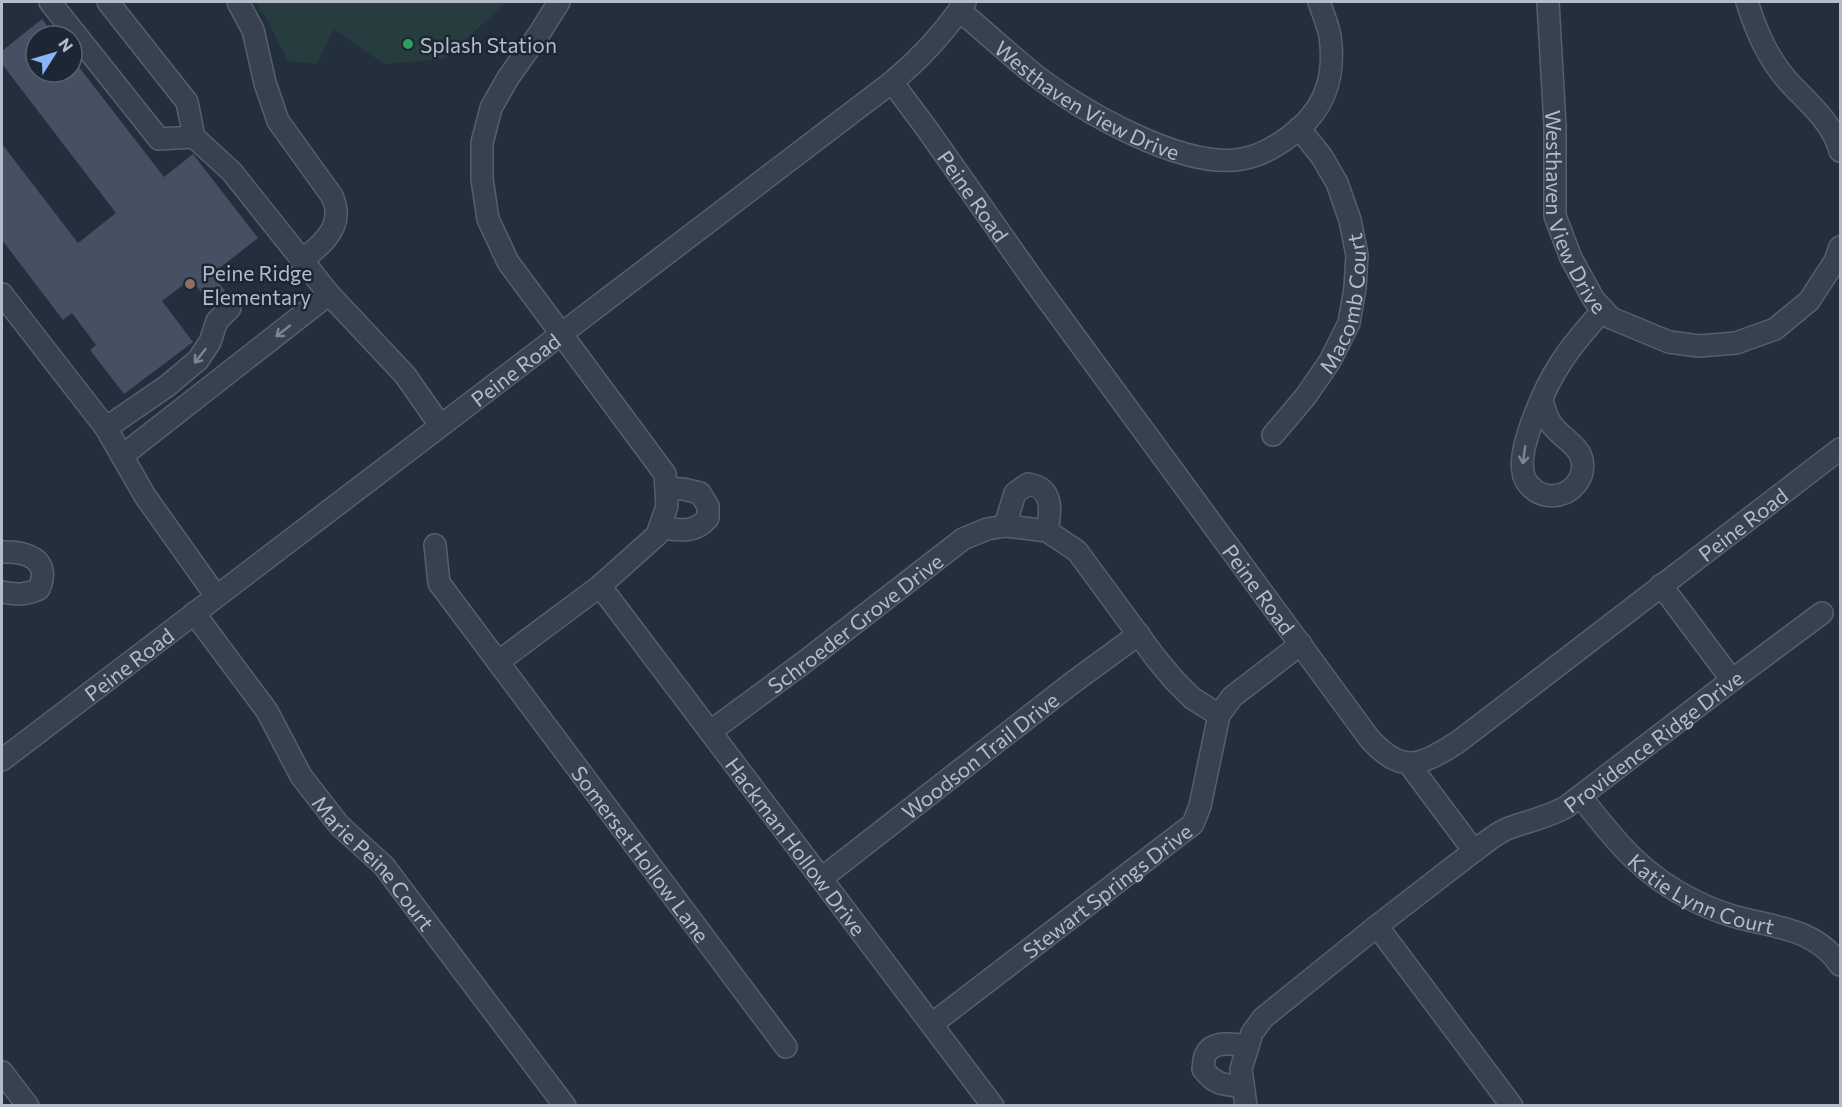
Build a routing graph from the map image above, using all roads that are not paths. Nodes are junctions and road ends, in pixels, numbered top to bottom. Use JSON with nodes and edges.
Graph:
{"nodes":[{"id":1,"x":50,"y":2,"type":"edge"},
{"id":2,"x":108,"y":2,"type":"edge"},
{"id":3,"x":238,"y":2,"type":"edge"},
{"id":4,"x":559,"y":2,"type":"edge"},
{"id":5,"x":1319,"y":2,"type":"edge"},
{"id":6,"x":1548,"y":2,"type":"edge"},
{"id":7,"x":1747,"y":2,"type":"edge"},
{"id":8,"x":962,"y":6,"type":"edge"},
{"id":9,"x":892,"y":82,"type":"junction"},
{"id":10,"x":1299,"y":128,"type":"junction"},
{"id":11,"x":194,"y":137,"type":"junction"},
{"id":12,"x":1840,"y":151,"type":"edge"},
{"id":13,"x":1840,"y":247,"type":"edge"},
{"id":14,"x":301,"y":261,"type":"junction"},
{"id":15,"x":2,"y":294,"type":"edge"},
{"id":16,"x":329,"y":294,"type":"junction"},
{"id":17,"x":231,"y":308,"type":"dead end"},
{"id":18,"x":1603,"y":310,"type":"junction"},
{"id":19,"x":561,"y":333,"type":"junction"},
{"id":20,"x":1542,"y":399,"type":"dead end"},
{"id":21,"x":440,"y":425,"type":"junction"},
{"id":22,"x":106,"y":428,"type":"junction"},
{"id":23,"x":1272,"y":435,"type":"dead end"},
{"id":24,"x":1840,"y":449,"type":"edge"},
{"id":25,"x":122,"y":456,"type":"junction"},
{"id":26,"x":666,"y":488,"type":"junction"},
{"id":27,"x":1005,"y":526,"type":"junction"},
{"id":28,"x":660,"y":528,"type":"junction"},
{"id":29,"x":1047,"y":531,"type":"junction"},
{"id":30,"x":2,"y":536,"type":"edge"},
{"id":31,"x":435,"y":545,"type":"dead end"},
{"id":32,"x":2,"y":552,"type":"edge"},
{"id":33,"x":2,"y":561,"type":"edge"},
{"id":34,"x":1661,"y":585,"type":"junction"},
{"id":35,"x":600,"y":586,"type":"junction"},
{"id":36,"x":2,"y":592,"type":"edge"},
{"id":37,"x":216,"y":596,"type":"junction"},
{"id":38,"x":194,"y":613,"type":"junction"},
{"id":39,"x":1822,"y":613,"type":"dead end"},
{"id":40,"x":1139,"y":634,"type":"junction"},
{"id":41,"x":1301,"y":644,"type":"junction"},
{"id":42,"x":498,"y":662,"type":"junction"},
{"id":43,"x":1732,"y":680,"type":"junction"},
{"id":44,"x":1219,"y":715,"type":"junction"},
{"id":45,"x":711,"y":731,"type":"junction"},
{"id":46,"x":2,"y":760,"type":"edge"},
{"id":47,"x":1409,"y":764,"type":"junction"},
{"id":48,"x":1581,"y":797,"type":"junction"},
{"id":49,"x":1474,"y":851,"type":"junction"},
{"id":50,"x":822,"y":878,"type":"junction"},
{"id":51,"x":1377,"y":926,"type":"junction"},
{"id":52,"x":1840,"y":965,"type":"edge"},
{"id":53,"x":932,"y":1024,"type":"junction"},
{"id":54,"x":1248,"y":1046,"type":"junction"},
{"id":55,"x":786,"y":1047,"type":"dead end"},
{"id":56,"x":2,"y":1072,"type":"edge"},
{"id":57,"x":1244,"y":1096,"type":"edge"},
{"id":58,"x":28,"y":1106,"type":"edge"},
{"id":59,"x":565,"y":1106,"type":"edge"},
{"id":60,"x":993,"y":1106,"type":"edge"},
{"id":61,"x":1512,"y":1106,"type":"edge"}],
"edges":[{"from":1,"to":11,"type":"street"},
{"from":2,"to":11,"type":"street"},
{"from":3,"to":14,"type":"street"},
{"from":4,"to":19,"type":"street"},
{"from":5,"to":10,"type":"street","name":"Westhaven View Drive"},
{"from":6,"to":18,"type":"street","name":"Westhaven View Drive"},
{"from":7,"to":12,"type":"street"},
{"from":8,"to":9,"type":"street"},
{"from":8,"to":10,"type":"street","name":"Westhaven View Drive"},
{"from":9,"to":19,"type":"street","name":"Peine Road"},
{"from":9,"to":41,"type":"street","name":"Peine Road"},
{"from":10,"to":23,"type":"street","name":"Macomb Court"},
{"from":11,"to":14,"type":"street"},
{"from":13,"to":18,"type":"street","name":"Westhaven View Drive"},
{"from":14,"to":16,"type":"street"},
{"from":15,"to":22,"type":"street"},
{"from":16,"to":21,"type":"street"},
{"from":16,"to":25,"type":"street","one_way":true},
{"from":17,"to":22,"type":"street","one_way":true},
{"from":18,"to":20,"type":"street"},
{"from":19,"to":21,"type":"street","name":"Peine Road"},
{"from":19,"to":26,"type":"street"},
{"from":21,"to":37,"type":"street","name":"Peine Road"},
{"from":22,"to":25,"type":"street"},
{"from":24,"to":34,"type":"street","name":"Peine Road"},
{"from":25,"to":37,"type":"street"},
{"from":26,"to":28,"type":"street"},
{"from":26,"to":28,"type":"street"},
{"from":27,"to":29,"type":"street","name":"Schroeder Grove Drive"},
{"from":27,"to":29,"type":"street"},
{"from":27,"to":45,"type":"street","name":"Schroeder Grove Drive"},
{"from":28,"to":35,"type":"street"},
{"from":29,"to":40,"type":"street","name":"Schroeder Grove Drive"},
{"from":30,"to":32,"type":"street"},
{"from":31,"to":42,"type":"street","name":"Somerset Hollow Lane"},
{"from":32,"to":33,"type":"street"},
{"from":32,"to":36,"type":"street"},
{"from":34,"to":43,"type":"street"},
{"from":34,"to":47,"type":"street","name":"Peine Road"},
{"from":35,"to":42,"type":"street"},
{"from":35,"to":45,"type":"street","name":"Hackman Hollow Drive"},
{"from":37,"to":38,"type":"street","name":"Peine Road"},
{"from":38,"to":46,"type":"street","name":"Peine Road"},
{"from":38,"to":59,"type":"street","name":"Marie Peine Court"},
{"from":39,"to":43,"type":"street","name":"Providence Ridge Drive"},
{"from":40,"to":44,"type":"street","name":"Schroeder Grove Drive"},
{"from":40,"to":50,"type":"street","name":"Woodson Trail Drive"},
{"from":41,"to":44,"type":"street","name":"Stewart Springs Drive"},
{"from":41,"to":47,"type":"street","name":"Peine Road"},
{"from":42,"to":55,"type":"street","name":"Somerset Hollow Lane"},
{"from":43,"to":48,"type":"street","name":"Providence Ridge Drive"},
{"from":44,"to":53,"type":"street","name":"Stewart Springs Drive"},
{"from":45,"to":50,"type":"street","name":"Hackman Hollow Drive"},
{"from":47,"to":49,"type":"street"},
{"from":48,"to":49,"type":"street","name":"Providence Ridge Drive"},
{"from":48,"to":52,"type":"street","name":"Katie Lynn Court"},
{"from":49,"to":51,"type":"street","name":"Providence Ridge Drive"},
{"from":50,"to":53,"type":"street","name":"Hackman Hollow Drive"},
{"from":51,"to":54,"type":"street","name":"Providence Ridge Drive"},
{"from":51,"to":61,"type":"street"},
{"from":53,"to":60,"type":"street","name":"Hackman Hollow Drive"},
{"from":54,"to":57,"type":"street","name":"Providence Ridge Drive"},
{"from":54,"to":57,"type":"street","name":"Providence Ridge Drive"},
{"from":56,"to":58,"type":"street"}]}
